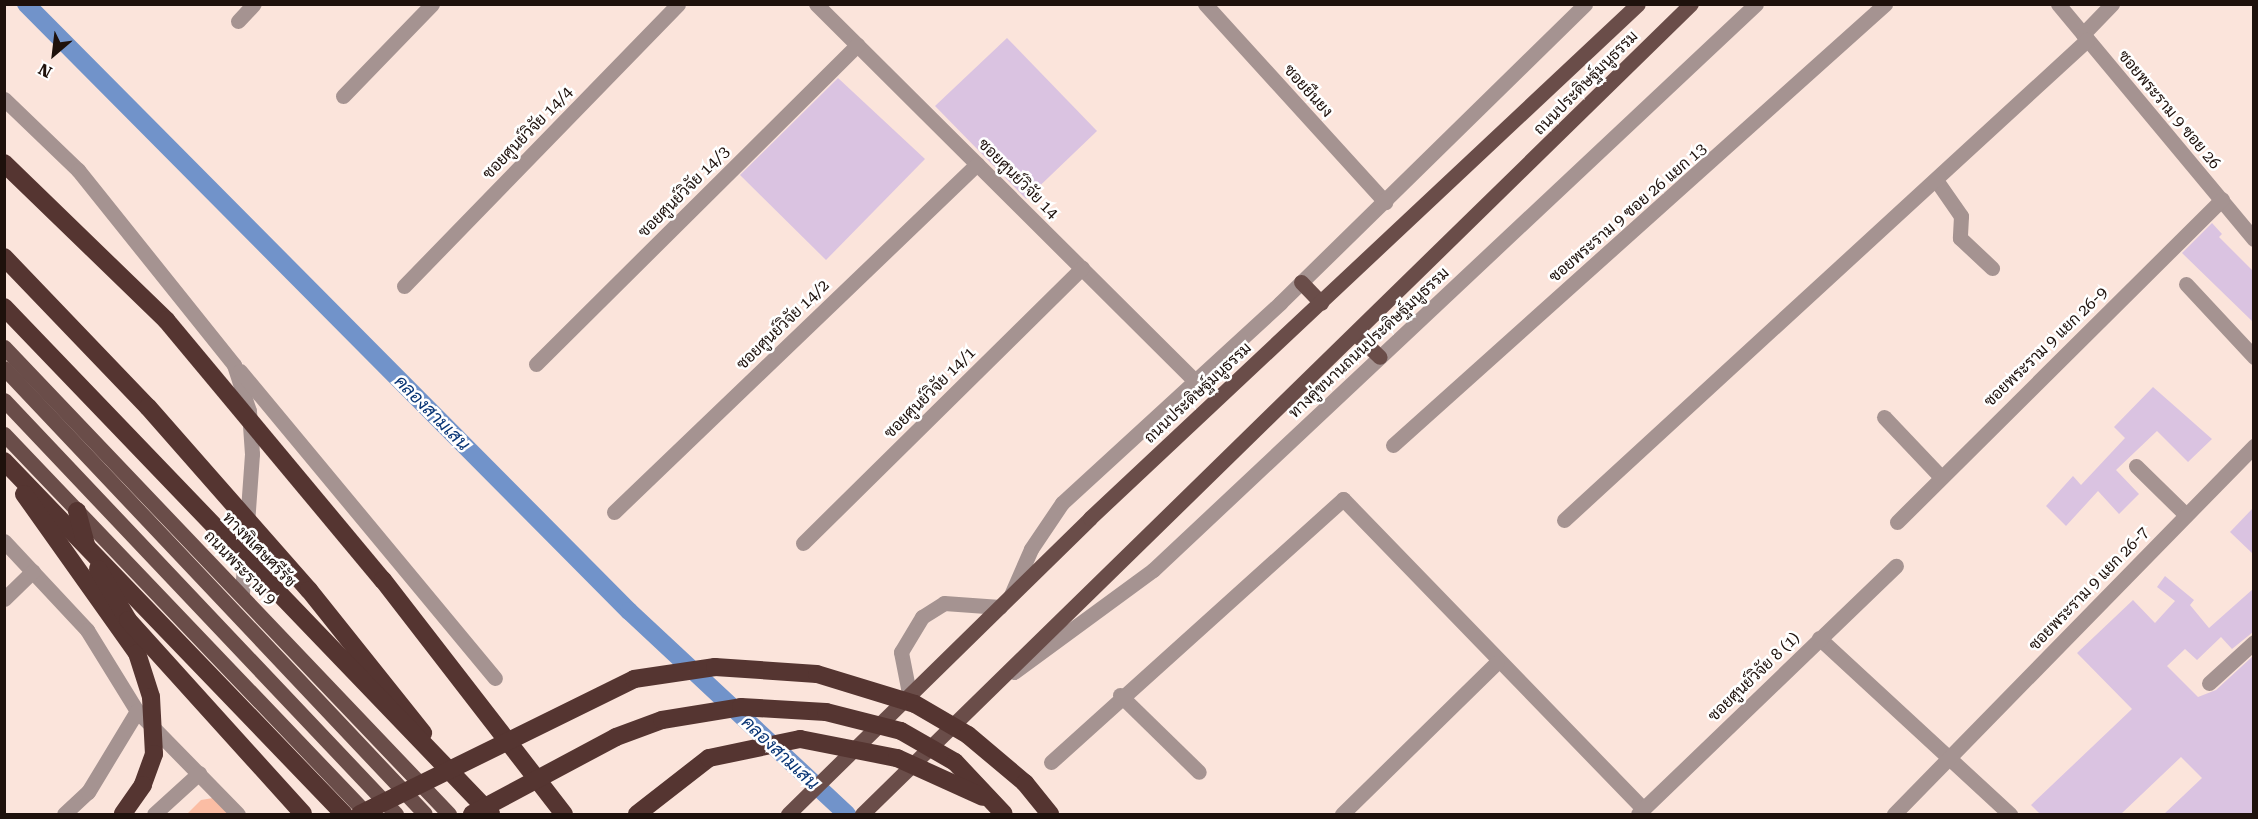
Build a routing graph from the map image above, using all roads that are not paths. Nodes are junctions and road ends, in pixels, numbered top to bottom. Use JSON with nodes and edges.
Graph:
{"nodes":[{"id":1,"x":254,"y":4,"type":"edge"},
{"id":2,"x":432,"y":4,"type":"edge"},
{"id":3,"x":678,"y":4,"type":"edge"},
{"id":4,"x":816,"y":4,"type":"edge"},
{"id":5,"x":1205,"y":4,"type":"edge"},
{"id":6,"x":1585,"y":4,"type":"edge"},
{"id":7,"x":1638,"y":4,"type":"edge"},
{"id":8,"x":1691,"y":4,"type":"edge"},
{"id":9,"x":1756,"y":4,"type":"edge"},
{"id":10,"x":1885,"y":4,"type":"edge"},
{"id":11,"x":2058,"y":4,"type":"edge"},
{"id":12,"x":2112,"y":4,"type":"edge"},
{"id":13,"x":238,"y":21,"type":"dead end"},
{"id":14,"x":2085,"y":37,"type":"junction"},
{"id":15,"x":857,"y":45,"type":"junction"},
{"id":16,"x":343,"y":96,"type":"dead end"},
{"id":17,"x":4,"y":99,"type":"edge"},
{"id":18,"x":4,"y":163,"type":"edge"},
{"id":19,"x":977,"y":164,"type":"junction"},
{"id":20,"x":1936,"y":180,"type":"junction"},
{"id":21,"x":2222,"y":199,"type":"junction"},
{"id":22,"x":1385,"y":202,"type":"junction"},
{"id":23,"x":2253,"y":239,"type":"edge"},
{"id":24,"x":4,"y":257,"type":"edge"},
{"id":25,"x":1082,"y":268,"type":"junction"},
{"id":26,"x":1992,"y":268,"type":"dead end"},
{"id":27,"x":1301,"y":282,"type":"junction"},
{"id":28,"x":2186,"y":284,"type":"dead end"},
{"id":29,"x":404,"y":286,"type":"dead end"},
{"id":30,"x":1321,"y":303,"type":"junction"},
{"id":31,"x":4,"y":307,"type":"edge"},
{"id":32,"x":1358,"y":336,"type":"junction"},
{"id":33,"x":4,"y":347,"type":"edge"},
{"id":34,"x":1380,"y":357,"type":"junction"},
{"id":35,"x":2253,"y":357,"type":"edge"},
{"id":36,"x":536,"y":364,"type":"dead end"},
{"id":37,"x":234,"y":365,"type":"junction"},
{"id":38,"x":4,"y":368,"type":"edge"},
{"id":39,"x":1194,"y":380,"type":"junction"},
{"id":40,"x":4,"y":400,"type":"edge"},
{"id":41,"x":1884,"y":417,"type":"dead end"},
{"id":42,"x":4,"y":434,"type":"edge"},
{"id":43,"x":1393,"y":446,"type":"dead end"},
{"id":44,"x":2253,"y":446,"type":"edge"},
{"id":45,"x":4,"y":461,"type":"edge"},
{"id":46,"x":2136,"y":466,"type":"dead end"},
{"id":47,"x":4,"y":467,"type":"edge"},
{"id":48,"x":1940,"y":476,"type":"junction"},
{"id":49,"x":77,"y":511,"type":"junction"},
{"id":50,"x":614,"y":512,"type":"dead end"},
{"id":51,"x":2186,"y":515,"type":"junction"},
{"id":52,"x":1564,"y":520,"type":"dead end"},
{"id":53,"x":1897,"y":522,"type":"dead end"},
{"id":54,"x":4,"y":541,"type":"edge"},
{"id":55,"x":803,"y":543,"type":"dead end"},
{"id":56,"x":1896,"y":566,"type":"dead end"},
{"id":57,"x":33,"y":571,"type":"junction"},
{"id":58,"x":242,"y":595,"type":"junction"},
{"id":59,"x":4,"y":599,"type":"edge"},
{"id":60,"x":1005,"y":603,"type":"junction"},
{"id":61,"x":1820,"y":638,"type":"junction"},
{"id":62,"x":2253,"y":642,"type":"edge"},
{"id":63,"x":1496,"y":663,"type":"junction"},
{"id":64,"x":495,"y":678,"type":"dead end"},
{"id":65,"x":2209,"y":683,"type":"dead end"},
{"id":66,"x":992,"y":689,"type":"junction"},
{"id":67,"x":1120,"y":695,"type":"junction"},
{"id":68,"x":910,"y":698,"type":"junction"},
{"id":69,"x":137,"y":711,"type":"junction"},
{"id":70,"x":439,"y":756,"type":"junction"},
{"id":71,"x":1950,"y":758,"type":"junction"},
{"id":72,"x":1051,"y":762,"type":"dead end"},
{"id":73,"x":1199,"y":772,"type":"dead end"},
{"id":74,"x":199,"y":773,"type":"junction"},
{"id":75,"x":435,"y":800,"type":"junction"},
{"id":76,"x":999,"y":808,"type":"edge"},
{"id":77,"x":1641,"y":812,"type":"edge"},
{"id":78,"x":64,"y":814,"type":"edge"},
{"id":79,"x":123,"y":814,"type":"edge"},
{"id":80,"x":154,"y":814,"type":"edge"},
{"id":81,"x":238,"y":814,"type":"edge"},
{"id":82,"x":303,"y":814,"type":"edge"},
{"id":83,"x":344,"y":814,"type":"edge"},
{"id":84,"x":360,"y":814,"type":"edge"},
{"id":85,"x":367,"y":814,"type":"edge"},
{"id":86,"x":396,"y":814,"type":"edge"},
{"id":87,"x":425,"y":814,"type":"edge"},
{"id":88,"x":449,"y":814,"type":"edge"},
{"id":89,"x":466,"y":814,"type":"edge"},
{"id":90,"x":472,"y":814,"type":"edge"},
{"id":91,"x":491,"y":814,"type":"edge"},
{"id":92,"x":564,"y":814,"type":"edge"},
{"id":93,"x":637,"y":814,"type":"edge"},
{"id":94,"x":788,"y":814,"type":"edge"},
{"id":95,"x":862,"y":814,"type":"edge"},
{"id":96,"x":1050,"y":814,"type":"edge"},
{"id":97,"x":1342,"y":814,"type":"edge"},
{"id":98,"x":1894,"y":814,"type":"edge"},
{"id":99,"x":2010,"y":814,"type":"edge"}],
"edges":[{"from":1,"to":13,"type":"street"},
{"from":2,"to":16,"type":"street"},
{"from":3,"to":29,"type":"street","name":"ซอยศูนย์วิจัย 14/4"},
{"from":4,"to":15,"type":"street","name":"ซอยศูนย์วิจัย 14"},
{"from":5,"to":22,"type":"street","name":"ซอยยืนยง"},
{"from":6,"to":22,"type":"street"},
{"from":7,"to":30,"type":"main road","name":"ถนนประดิษฐ์มนูธรรม"},
{"from":8,"to":32,"type":"main road","name":"ถนนประดิษฐ์มนูธรรม"},
{"from":9,"to":34,"type":"street","name":"ทางคู่ขนานถนนประดิษฐ์มนูธรรม"},
{"from":10,"to":43,"type":"street","name":"ซอยพระราม 9 ซอย 26 แยก 13"},
{"from":11,"to":14,"type":"street","name":"ซอยพระราม 9 ซอย 26"},
{"from":12,"to":14,"type":"street"},
{"from":14,"to":20,"type":"street"},
{"from":14,"to":21,"type":"street","name":"ซอยพระราม 9 ซอย 26"},
{"from":15,"to":19,"type":"street","name":"ซอยศูนย์วิจัย 14"},
{"from":15,"to":36,"type":"street","name":"ซอยศูนย์วิจัย 14/3"},
{"from":17,"to":37,"type":"street"},
{"from":18,"to":92,"type":"highway"},
{"from":19,"to":25,"type":"street","name":"ซอยศูนย์วิจัย 14"},
{"from":19,"to":50,"type":"street","name":"ซอยศูนย์วิจัย 14/2"},
{"from":20,"to":26,"type":"street"},
{"from":20,"to":52,"type":"street"},
{"from":21,"to":23,"type":"street","name":"ซอยพระราม 9 ซอย 26"},
{"from":21,"to":48,"type":"street","name":"ซอยพระราม 9 แยก 26-9"},
{"from":22,"to":27,"type":"street"},
{"from":24,"to":70,"type":"highway"},
{"from":25,"to":39,"type":"street","name":"ซอยศูนย์วิจัย 14"},
{"from":25,"to":55,"type":"street","name":"ซอยศูนย์วิจัย 14/1"},
{"from":27,"to":30,"type":"main road"},
{"from":27,"to":39,"type":"street"},
{"from":28,"to":35,"type":"street"},
{"from":30,"to":60,"type":"main road","name":"ถนนประดิษฐ์มนูธรรม"},
{"from":31,"to":70,"type":"highway","name":"ทางพิเศษศรีรัช"},
{"from":32,"to":34,"type":"main road"},
{"from":32,"to":66,"type":"main road","name":"ถนนประดิษฐ์มนูธรรม"},
{"from":33,"to":58,"type":"main road","name":"ถนนพระราม 9"},
{"from":34,"to":66,"type":"street","name":"ทางคู่ขนานถนนประดิษฐ์มนูธรรม"},
{"from":37,"to":58,"type":"street"},
{"from":37,"to":64,"type":"street"},
{"from":38,"to":87,"type":"main road","name":"ถนนพระราม 9"},
{"from":39,"to":60,"type":"street"},
{"from":40,"to":86,"type":"main road"},
{"from":41,"to":48,"type":"street"},
{"from":42,"to":49,"type":"main road"},
{"from":44,"to":51,"type":"street","name":"ซอยพระราม 9 แยก 26-7"},
{"from":45,"to":83,"type":"highway"},
{"from":46,"to":51,"type":"street"},
{"from":47,"to":79,"type":"highway"},
{"from":48,"to":53,"type":"street","name":"ซอยพระราม 9 แยก 26-9"},
{"from":49,"to":82,"type":"highway"},
{"from":49,"to":85,"type":"main road"},
{"from":51,"to":71,"type":"street","name":"ซอยพระราม 9 แยก 26-7"},
{"from":54,"to":57,"type":"street"},
{"from":56,"to":61,"type":"street","name":"ซอยศูนย์วิจัย 8 (1)"},
{"from":57,"to":59,"type":"street"},
{"from":57,"to":69,"type":"street"},
{"from":58,"to":75,"type":"main road","name":"ถนนพระราม 9"},
{"from":60,"to":68,"type":"main road","name":"ถนนประดิษฐ์มนูธรรม"},
{"from":60,"to":68,"type":"street"},
{"from":61,"to":71,"type":"street"},
{"from":61,"to":77,"type":"street","name":"ซอยศูนย์วิจัย 8 (1)"},
{"from":62,"to":65,"type":"street"},
{"from":63,"to":67,"type":"street"},
{"from":63,"to":77,"type":"street"},
{"from":63,"to":97,"type":"street"},
{"from":66,"to":95,"type":"main road","name":"ถนนประดิษฐ์มนูธรรม"},
{"from":67,"to":72,"type":"street"},
{"from":67,"to":73,"type":"street"},
{"from":68,"to":94,"type":"main road","name":"ถนนประดิษฐ์มนูธรรม"},
{"from":69,"to":74,"type":"street"},
{"from":69,"to":78,"type":"street"},
{"from":70,"to":91,"type":"highway","name":"ทางพิเศษศรีรัช"},
{"from":71,"to":98,"type":"street","name":"ซอยพระราม 9 แยก 26-7"},
{"from":71,"to":99,"type":"street"},
{"from":74,"to":80,"type":"street"},
{"from":74,"to":81,"type":"street"},
{"from":75,"to":88,"type":"main road","name":"ถนนพระราม 9"},
{"from":75,"to":89,"type":"main road"},
{"from":76,"to":90,"type":"highway"},
{"from":76,"to":93,"type":"highway"},
{"from":84,"to":96,"type":"highway"}]}
